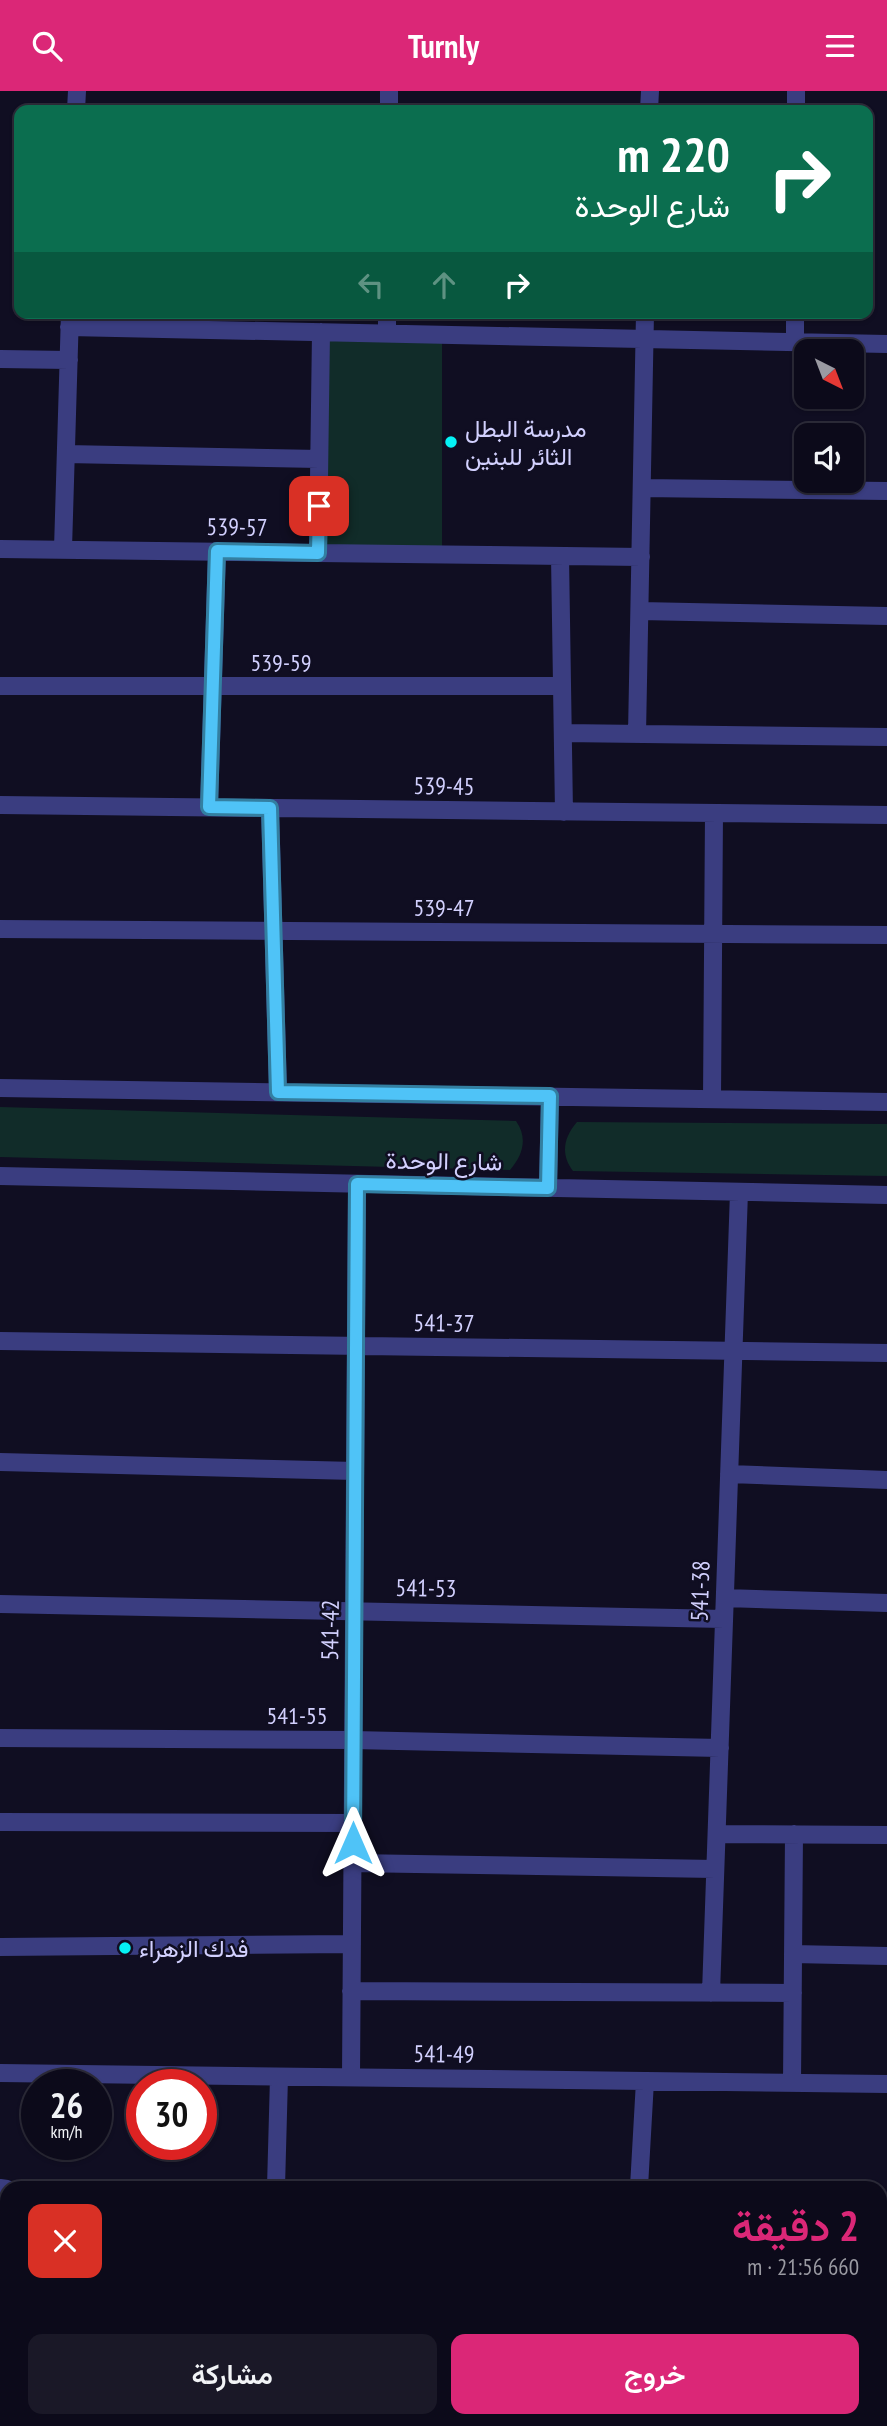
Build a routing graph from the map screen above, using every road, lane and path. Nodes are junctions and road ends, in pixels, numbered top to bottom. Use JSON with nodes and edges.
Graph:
{"nodes":[{"id":1,"x":387,"y":319,"type":"edge"},
{"id":2,"x":645,"y":319,"type":"edge"},
{"id":3,"x":795,"y":319,"type":"edge"},
{"id":4,"x":70,"y":320,"type":"edge"},
{"id":5,"x":321,"y":332,"type":"junction"},
{"id":6,"x":387,"y":333,"type":"junction"},
{"id":7,"x":645,"y":338,"type":"junction"},
{"id":8,"x":795,"y":339,"type":"edge"},
{"id":9,"x":794,"y":342,"type":"edge"},
{"id":10,"x":864,"y":344,"type":"edge"},
{"id":11,"x":887,"y":344,"type":"edge"},
{"id":12,"x":0,"y":359,"type":"edge"},
{"id":13,"x":69,"y":360,"type":"junction"},
{"id":14,"x":66,"y":454,"type":"junction"},
{"id":15,"x":319,"y":459,"type":"junction"},
{"id":16,"x":642,"y":488,"type":"junction"},
{"id":17,"x":887,"y":492,"type":"edge"},
{"id":18,"x":0,"y":549,"type":"edge"},
{"id":19,"x":63,"y":549,"type":"junction"},
{"id":20,"x":217,"y":551,"type":"junction"},
{"id":21,"x":318,"y":553,"type":"junction"},
{"id":22,"x":560,"y":556,"type":"junction"},
{"id":23,"x":641,"y":557,"type":"junction"},
{"id":24,"x":640,"y":611,"type":"junction"},
{"id":25,"x":887,"y":616,"type":"edge"},
{"id":26,"x":0,"y":686,"type":"edge"},
{"id":27,"x":213,"y":686,"type":"junction"},
{"id":28,"x":562,"y":686,"type":"junction"},
{"id":29,"x":563,"y":733,"type":"junction"},
{"id":30,"x":637,"y":734,"type":"junction"},
{"id":31,"x":887,"y":737,"type":"edge"},
{"id":32,"x":0,"y":805,"type":"edge"},
{"id":33,"x":209,"y":807,"type":"junction"},
{"id":34,"x":270,"y":808,"type":"junction"},
{"id":35,"x":564,"y":812,"type":"junction"},
{"id":36,"x":714,"y":814,"type":"junction"},
{"id":37,"x":887,"y":815,"type":"edge"},
{"id":38,"x":0,"y":929,"type":"edge"},
{"id":39,"x":273,"y":931,"type":"junction"},
{"id":40,"x":713,"y":934,"type":"junction"},
{"id":41,"x":887,"y":935,"type":"edge"},
{"id":42,"x":0,"y":1088,"type":"edge"},
{"id":43,"x":278,"y":1092,"type":"junction"},
{"id":44,"x":550,"y":1096,"type":"junction"},
{"id":45,"x":712,"y":1099,"type":"junction"},
{"id":46,"x":887,"y":1102,"type":"edge"},
{"id":47,"x":0,"y":1176,"type":"edge"},
{"id":48,"x":357,"y":1184,"type":"junction"},
{"id":49,"x":548,"y":1188,"type":"junction"},
{"id":50,"x":738,"y":1192,"type":"junction"},
{"id":51,"x":887,"y":1195,"type":"edge"},
{"id":52,"x":0,"y":1341,"type":"edge"},
{"id":53,"x":356,"y":1346,"type":"junction"},
{"id":54,"x":733,"y":1351,"type":"junction"},
{"id":55,"x":887,"y":1353,"type":"edge"},
{"id":56,"x":0,"y":1462,"type":"edge"},
{"id":57,"x":355,"y":1471,"type":"junction"},
{"id":58,"x":729,"y":1474,"type":"junction"},
{"id":59,"x":887,"y":1480,"type":"edge"},
{"id":60,"x":725,"y":1598,"type":"junction"},
{"id":61,"x":887,"y":1603,"type":"edge"},
{"id":62,"x":0,"y":1604,"type":"edge"},
{"id":63,"x":354,"y":1611,"type":"junction"},
{"id":64,"x":724,"y":1619,"type":"junction"},
{"id":65,"x":0,"y":1738,"type":"edge"},
{"id":66,"x":353,"y":1740,"type":"junction"},
{"id":67,"x":720,"y":1748,"type":"junction"},
{"id":68,"x":0,"y":1822,"type":"edge"},
{"id":69,"x":353,"y":1823,"type":"junction"},
{"id":70,"x":717,"y":1834,"type":"junction"},
{"id":71,"x":794,"y":1834,"type":"junction"},
{"id":72,"x":887,"y":1835,"type":"edge"},
{"id":73,"x":353,"y":1863,"type":"junction"},
{"id":74,"x":715,"y":1869,"type":"junction"},
{"id":75,"x":352,"y":1944,"type":"junction"},
{"id":76,"x":0,"y":1947,"type":"edge"},
{"id":77,"x":793,"y":1954,"type":"junction"},
{"id":78,"x":887,"y":1956,"type":"edge"},
{"id":79,"x":351,"y":1991,"type":"junction"},
{"id":80,"x":711,"y":1993,"type":"junction"},
{"id":81,"x":793,"y":1993,"type":"junction"},
{"id":82,"x":0,"y":2073,"type":"edge"},
{"id":83,"x":279,"y":2077,"type":"junction"},
{"id":84,"x":351,"y":2077,"type":"junction"},
{"id":85,"x":645,"y":2081,"type":"junction"},
{"id":86,"x":792,"y":2083,"type":"junction"},
{"id":87,"x":887,"y":2084,"type":"edge"},
{"id":88,"x":275,"y":2181,"type":"edge"},
{"id":89,"x":639,"y":2181,"type":"edge"}],
"edges":[{"from":1,"to":6,"type":"street"},
{"from":2,"to":7,"type":"street"},
{"from":3,"to":8,"type":"street"},
{"from":4,"to":5,"type":"street"},
{"from":4,"to":13,"type":"street"},
{"from":5,"to":6,"type":"street"},
{"from":5,"to":15,"type":"street"},
{"from":6,"to":7,"type":"street"},
{"from":7,"to":9,"type":"street"},
{"from":7,"to":16,"type":"street"},
{"from":10,"to":11,"type":"street"},
{"from":12,"to":13,"type":"street"},
{"from":13,"to":14,"type":"street"},
{"from":14,"to":15,"type":"street"},
{"from":14,"to":19,"type":"street"},
{"from":15,"to":21,"type":"street"},
{"from":16,"to":17,"type":"street"},
{"from":16,"to":23,"type":"street"},
{"from":18,"to":19,"type":"street","name":"539-57"},
{"from":19,"to":20,"type":"street","name":"539-57"},
{"from":20,"to":21,"type":"street","name":"539-57"},
{"from":20,"to":27,"type":"street"},
{"from":21,"to":22,"type":"street","name":"539-57"},
{"from":22,"to":23,"type":"street","name":"539-57"},
{"from":22,"to":28,"type":"street"},
{"from":23,"to":24,"type":"street"},
{"from":24,"to":25,"type":"street"},
{"from":24,"to":30,"type":"street"},
{"from":26,"to":27,"type":"street","name":"539-59"},
{"from":27,"to":28,"type":"street","name":"539-59"},
{"from":27,"to":33,"type":"street"},
{"from":28,"to":29,"type":"street"},
{"from":29,"to":30,"type":"street"},
{"from":29,"to":35,"type":"street"},
{"from":30,"to":31,"type":"street"},
{"from":32,"to":33,"type":"street","name":"539-45"},
{"from":33,"to":34,"type":"street","name":"539-45"},
{"from":34,"to":35,"type":"street","name":"539-45"},
{"from":34,"to":39,"type":"street"},
{"from":35,"to":36,"type":"street","name":"539-45"},
{"from":36,"to":37,"type":"street","name":"539-45"},
{"from":36,"to":40,"type":"street"},
{"from":38,"to":39,"type":"street","name":"539-47"},
{"from":39,"to":40,"type":"street","name":"539-47"},
{"from":39,"to":43,"type":"street"},
{"from":40,"to":41,"type":"street","name":"539-47"},
{"from":40,"to":45,"type":"street"},
{"from":42,"to":43,"type":"street"},
{"from":43,"to":44,"type":"street"},
{"from":44,"to":45,"type":"street"},
{"from":44,"to":49,"type":"street"},
{"from":45,"to":46,"type":"street"},
{"from":47,"to":48,"type":"street","name":"شارع الوحدة"},
{"from":48,"to":49,"type":"street","name":"شارع الوحدة"},
{"from":48,"to":53,"type":"street","name":"541-42"},
{"from":49,"to":50,"type":"street","name":"شارع الوحدة"},
{"from":50,"to":51,"type":"street","name":"شارع الوحدة"},
{"from":50,"to":54,"type":"street","name":"541-38"},
{"from":52,"to":53,"type":"street","name":"541-37"},
{"from":53,"to":54,"type":"street","name":"541-37"},
{"from":53,"to":57,"type":"street","name":"541-42"},
{"from":54,"to":55,"type":"street","name":"541-37"},
{"from":54,"to":58,"type":"street","name":"541-38"},
{"from":56,"to":57,"type":"street"},
{"from":57,"to":63,"type":"street","name":"541-42"},
{"from":58,"to":59,"type":"street"},
{"from":58,"to":60,"type":"street","name":"541-38"},
{"from":60,"to":61,"type":"street"},
{"from":60,"to":64,"type":"street","name":"541-38"},
{"from":62,"to":63,"type":"street","name":"541-53"},
{"from":63,"to":64,"type":"street","name":"541-53"},
{"from":63,"to":66,"type":"street","name":"541-42"},
{"from":64,"to":67,"type":"street","name":"541-38"},
{"from":65,"to":66,"type":"street","name":"541-55"},
{"from":66,"to":67,"type":"street","name":"541-55"},
{"from":66,"to":69,"type":"street","name":"541-42"},
{"from":67,"to":70,"type":"street","name":"541-38"},
{"from":68,"to":69,"type":"street"},
{"from":69,"to":73,"type":"street","name":"541-42"},
{"from":70,"to":71,"type":"street"},
{"from":70,"to":74,"type":"street","name":"541-38"},
{"from":71,"to":72,"type":"street"},
{"from":71,"to":77,"type":"street"},
{"from":73,"to":74,"type":"street"},
{"from":73,"to":75,"type":"street","name":"541-42"},
{"from":74,"to":80,"type":"street","name":"541-38"},
{"from":75,"to":76,"type":"street"},
{"from":75,"to":79,"type":"street","name":"541-42"},
{"from":77,"to":78,"type":"street"},
{"from":77,"to":81,"type":"street"},
{"from":79,"to":80,"type":"street"},
{"from":79,"to":84,"type":"street","name":"541-42"},
{"from":80,"to":81,"type":"street"},
{"from":81,"to":86,"type":"street"},
{"from":82,"to":83,"type":"street","name":"541-49"},
{"from":83,"to":84,"type":"street","name":"541-49"},
{"from":83,"to":88,"type":"street"},
{"from":84,"to":85,"type":"street","name":"541-49"},
{"from":85,"to":86,"type":"street","name":"541-49"},
{"from":85,"to":89,"type":"street"},
{"from":86,"to":87,"type":"street","name":"541-49"}]}
